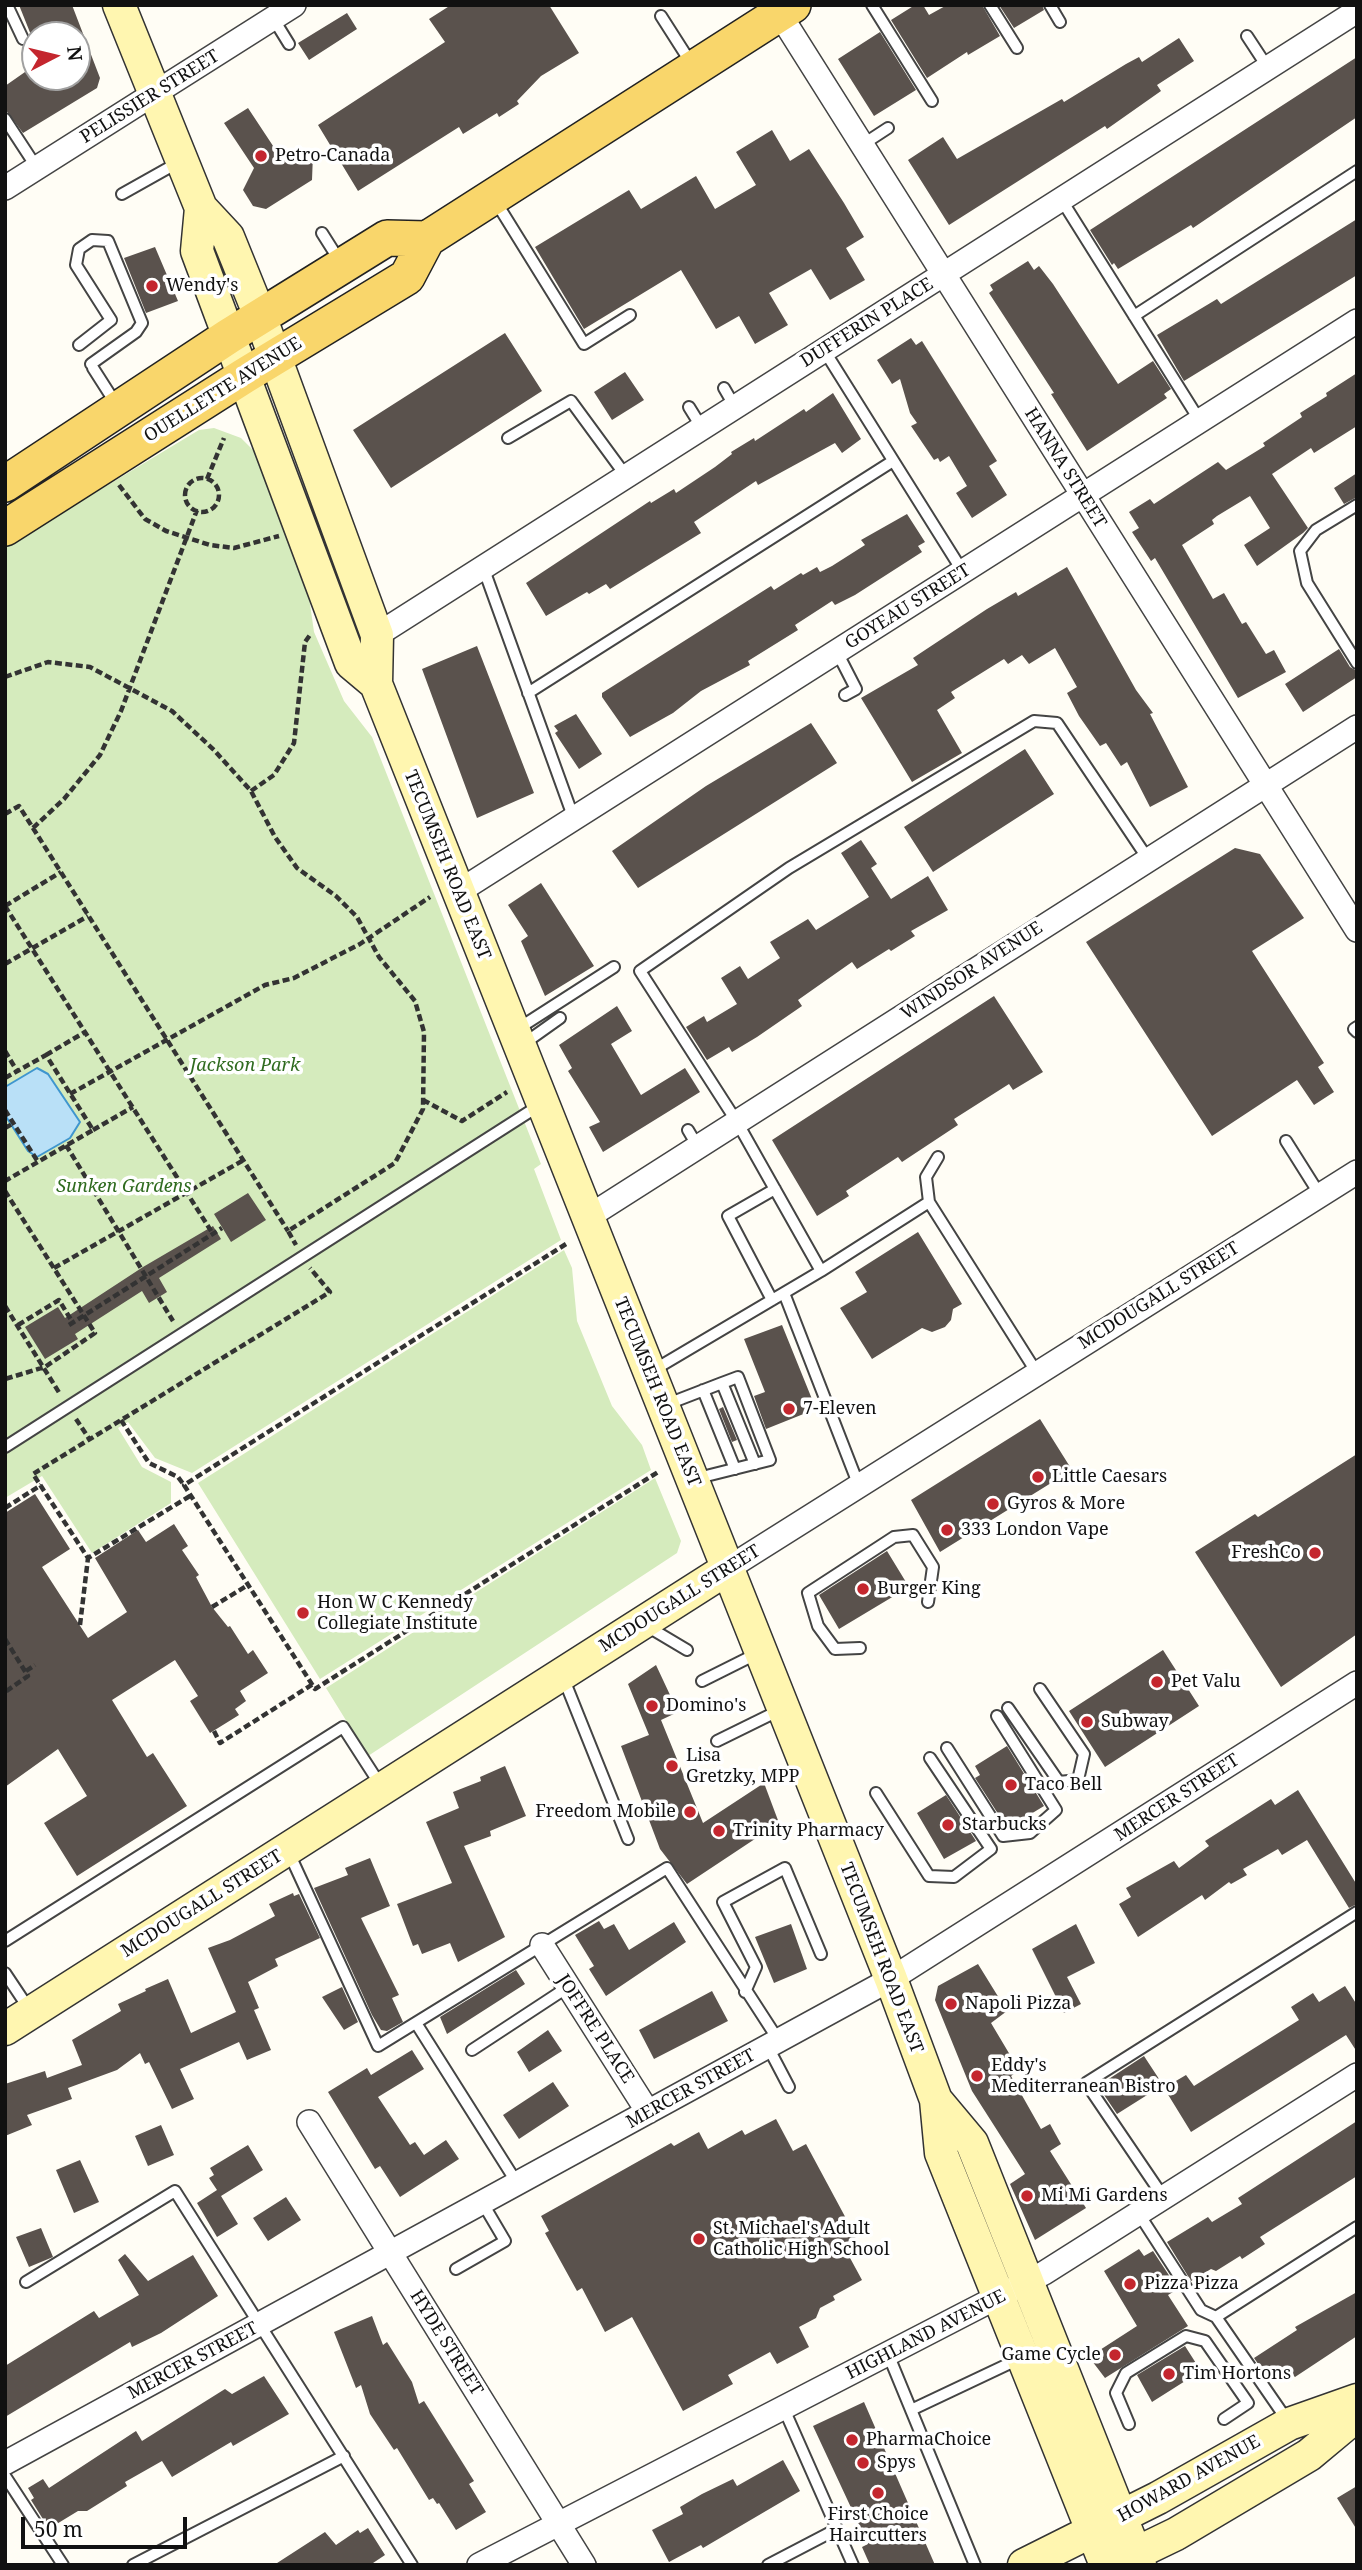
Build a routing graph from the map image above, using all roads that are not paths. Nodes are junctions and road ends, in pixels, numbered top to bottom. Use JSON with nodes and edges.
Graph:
{"nodes":[{"id":1,"x":6,"y":5,"type":"edge"},
{"id":2,"x":118,"y":5,"type":"edge"},
{"id":3,"x":294,"y":5,"type":"edge"},
{"id":4,"x":872,"y":5,"type":"edge"},
{"id":5,"x":990,"y":5,"type":"edge"},
{"id":6,"x":1050,"y":5,"type":"edge"},
{"id":7,"x":782,"y":8,"type":"edge"},
{"id":8,"x":1357,"y":11,"type":"edge"},
{"id":9,"x":661,"y":16,"type":"dead end"},
{"id":10,"x":273,"y":18,"type":"junction"},
{"id":11,"x":1060,"y":22,"type":"dead end"},
{"id":12,"x":21,"y":35,"type":"edge"},
{"id":13,"x":1247,"y":36,"type":"dead end"},
{"id":14,"x":289,"y":44,"type":"dead end"},
{"id":15,"x":1017,"y":48,"type":"dead end"},
{"id":16,"x":695,"y":68,"type":"junction"},
{"id":17,"x":1268,"y":68,"type":"junction"},
{"id":18,"x":154,"y":94,"type":"junction"},
{"id":19,"x":932,"y":101,"type":"dead end"},
{"id":20,"x":5,"y":119,"type":"edge"},
{"id":21,"x":888,"y":128,"type":"dead end"},
{"id":22,"x":862,"y":145,"type":"junction"},
{"id":23,"x":182,"y":161,"type":"junction"},
{"id":24,"x":37,"y":168,"type":"junction"},
{"id":25,"x":1357,"y":171,"type":"edge"},
{"id":26,"x":5,"y":188,"type":"edge"},
{"id":27,"x":122,"y":194,"type":"dead end"},
{"id":28,"x":492,"y":197,"type":"junction"},
{"id":29,"x":1061,"y":199,"type":"junction"},
{"id":30,"x":201,"y":208,"type":"junction"},
{"id":31,"x":322,"y":233,"type":"dead end"},
{"id":32,"x":427,"y":239,"type":"junction"},
{"id":33,"x":342,"y":265,"type":"junction"},
{"id":34,"x":944,"y":274,"type":"junction"},
{"id":35,"x":630,"y":315,"type":"dead end"},
{"id":36,"x":260,"y":316,"type":"junction"},
{"id":37,"x":1134,"y":316,"type":"junction"},
{"id":38,"x":1357,"y":321,"type":"edge"},
{"id":39,"x":229,"y":336,"type":"junction"},
{"id":40,"x":79,"y":345,"type":"dead end"},
{"id":41,"x":824,"y":350,"type":"junction"},
{"id":42,"x":275,"y":357,"type":"junction"},
{"id":43,"x":244,"y":376,"type":"junction"},
{"id":44,"x":689,"y":407,"type":"dead end"},
{"id":45,"x":119,"y":408,"type":"junction"},
{"id":46,"x":1200,"y":421,"type":"junction"},
{"id":47,"x":702,"y":428,"type":"junction"},
{"id":48,"x":508,"y":438,"type":"dead end"},
{"id":49,"x":893,"y":461,"type":"junction"},
{"id":50,"x":626,"y":476,"type":"junction"},
{"id":51,"x":5,"y":484,"type":"edge"},
{"id":52,"x":1083,"y":496,"type":"junction"},
{"id":53,"x":1357,"y":505,"type":"edge"},
{"id":54,"x":5,"y":528,"type":"edge"},
{"id":55,"x":483,"y":567,"type":"junction"},
{"id":56,"x":963,"y":572,"type":"junction"},
{"id":57,"x":377,"y":635,"type":"junction"},
{"id":58,"x":837,"y":652,"type":"junction"},
{"id":59,"x":1357,"y":663,"type":"edge"},
{"id":60,"x":376,"y":684,"type":"junction"},
{"id":61,"x":528,"y":694,"type":"junction"},
{"id":62,"x":845,"y":695,"type":"dead end"},
{"id":63,"x":1357,"y":727,"type":"edge"},
{"id":64,"x":1265,"y":785,"type":"junction"},
{"id":65,"x":574,"y":819,"type":"junction"},
{"id":66,"x":1148,"y":859,"type":"junction"},
{"id":67,"x":444,"y":895,"type":"junction"},
{"id":68,"x":1357,"y":930,"type":"edge"},
{"id":69,"x":614,"y":967,"type":"dead end"},
{"id":70,"x":559,"y":1018,"type":"dead end"},
{"id":71,"x":517,"y":1039,"type":"junction"},
{"id":72,"x":542,"y":1104,"type":"junction"},
{"id":73,"x":737,"y":1122,"type":"junction"},
{"id":74,"x":1286,"y":1141,"type":"dead end"},
{"id":75,"x":938,"y":1157,"type":"dead end"},
{"id":76,"x":1357,"y":1172,"type":"edge"},
{"id":77,"x":775,"y":1189,"type":"junction"},
{"id":78,"x":1320,"y":1195,"type":"junction"},
{"id":79,"x":929,"y":1202,"type":"junction"},
{"id":80,"x":589,"y":1217,"type":"junction"},
{"id":81,"x":821,"y":1271,"type":"junction"},
{"id":82,"x":784,"y":1293,"type":"junction"},
{"id":83,"x":772,"y":1300,"type":"junction"},
{"id":84,"x":649,"y":1373,"type":"junction"},
{"id":85,"x":1037,"y":1373,"type":"junction"},
{"id":86,"x":722,"y":1383,"type":"junction"},
{"id":87,"x":703,"y":1390,"type":"junction"},
{"id":88,"x":663,"y":1406,"type":"junction"},
{"id":89,"x":5,"y":1447,"type":"edge"},
{"id":90,"x":755,"y":1464,"type":"junction"},
{"id":91,"x":735,"y":1469,"type":"junction"},
{"id":92,"x":692,"y":1479,"type":"junction"},
{"id":93,"x":859,"y":1486,"type":"junction"},
{"id":94,"x":727,"y":1569,"type":"junction"},
{"id":95,"x":928,"y":1602,"type":"dead end"},
{"id":96,"x":643,"y":1623,"type":"junction"},
{"id":97,"x":860,"y":1648,"type":"dead end"},
{"id":98,"x":687,"y":1650,"type":"dead end"},
{"id":99,"x":760,"y":1652,"type":"junction"},
{"id":100,"x":562,"y":1675,"type":"junction"},
{"id":101,"x":702,"y":1681,"type":"dead end"},
{"id":102,"x":1357,"y":1683,"type":"edge"},
{"id":103,"x":1040,"y":1689,"type":"dead end"},
{"id":104,"x":783,"y":1708,"type":"junction"},
{"id":105,"x":1008,"y":1708,"type":"dead end"},
{"id":106,"x":997,"y":1716,"type":"dead end"},
{"id":107,"x":717,"y":1741,"type":"dead end"},
{"id":108,"x":947,"y":1748,"type":"dead end"},
{"id":109,"x":930,"y":1759,"type":"dead end"},
{"id":110,"x":383,"y":1788,"type":"junction"},
{"id":111,"x":876,"y":1793,"type":"dead end"},
{"id":112,"x":628,"y":1839,"type":"dead end"},
{"id":113,"x":287,"y":1849,"type":"junction"},
{"id":114,"x":1357,"y":1912,"type":"edge"},
{"id":115,"x":5,"y":1941,"type":"edge"},
{"id":116,"x":542,"y":1945,"type":"junction"},
{"id":117,"x":821,"y":1954,"type":"dead end"},
{"id":118,"x":5,"y":1973,"type":"edge"},
{"id":119,"x":891,"y":1979,"type":"junction"},
{"id":120,"x":568,"y":1987,"type":"junction"},
{"id":121,"x":745,"y":1992,"type":"junction"},
{"id":122,"x":18,"y":2021,"type":"edge"},
{"id":123,"x":416,"y":2022,"type":"junction"},
{"id":124,"x":773,"y":2044,"type":"junction"},
{"id":125,"x":472,"y":2050,"type":"dead end"},
{"id":126,"x":1357,"y":2074,"type":"edge"},
{"id":127,"x":789,"y":2087,"type":"dead end"},
{"id":128,"x":936,"y":2100,"type":"junction"},
{"id":129,"x":648,"y":2112,"type":"junction"},
{"id":130,"x":309,"y":2122,"type":"dead end"},
{"id":131,"x":517,"y":2183,"type":"junction"},
{"id":132,"x":1164,"y":2198,"type":"junction"},
{"id":133,"x":482,"y":2202,"type":"junction"},
{"id":134,"x":1139,"y":2214,"type":"junction"},
{"id":135,"x":1357,"y":2227,"type":"edge"},
{"id":136,"x":390,"y":2253,"type":"junction"},
{"id":137,"x":456,"y":2269,"type":"dead end"},
{"id":138,"x":26,"y":2282,"type":"dead end"},
{"id":139,"x":1028,"y":2282,"type":"junction"},
{"id":140,"x":999,"y":2298,"type":"junction"},
{"id":141,"x":1216,"y":2317,"type":"junction"},
{"id":142,"x":260,"y":2325,"type":"junction"},
{"id":143,"x":888,"y":2354,"type":"junction"},
{"id":144,"x":1023,"y":2357,"type":"junction"},
{"id":145,"x":1357,"y":2400,"type":"edge"},
{"id":146,"x":784,"y":2409,"type":"junction"},
{"id":147,"x":911,"y":2410,"type":"junction"},
{"id":148,"x":1357,"y":2415,"type":"edge"},
{"id":149,"x":1224,"y":2419,"type":"dead end"},
{"id":150,"x":1129,"y":2424,"type":"dead end"},
{"id":151,"x":1289,"y":2424,"type":"junction"},
{"id":152,"x":344,"y":2456,"type":"junction"},
{"id":153,"x":5,"y":2463,"type":"edge"},
{"id":154,"x":5,"y":2476,"type":"edge"},
{"id":155,"x":1121,"y":2517,"type":"junction"},
{"id":156,"x":559,"y":2524,"type":"junction"},
{"id":157,"x":837,"y":2529,"type":"junction"},
{"id":158,"x":1093,"y":2531,"type":"junction"},
{"id":159,"x":1130,"y":2561,"type":"edge"},
{"id":160,"x":63,"y":2565,"type":"edge"},
{"id":161,"x":133,"y":2565,"type":"edge"},
{"id":162,"x":412,"y":2565,"type":"edge"},
{"id":163,"x":479,"y":2565,"type":"edge"},
{"id":164,"x":584,"y":2565,"type":"edge"},
{"id":165,"x":768,"y":2565,"type":"edge"},
{"id":166,"x":853,"y":2565,"type":"edge"},
{"id":167,"x":975,"y":2565,"type":"edge"},
{"id":168,"x":1024,"y":2565,"type":"edge"},
{"id":169,"x":1107,"y":2565,"type":"edge"}],
"edges":[{"from":1,"to":12,"type":"lane"},
{"from":2,"to":18,"type":"main road"},
{"from":3,"to":10,"type":"street","name":"PELISSIER STREET"},
{"from":4,"to":19,"type":"lane"},
{"from":5,"to":15,"type":"lane"},
{"from":6,"to":11,"type":"lane"},
{"from":7,"to":16,"type":"main road","name":"OUELLETTE AVENUE"},
{"from":7,"to":22,"type":"street","name":"HANNA STREET"},
{"from":8,"to":17,"type":"street","name":"DUFFERIN PLACE"},
{"from":9,"to":16,"type":"lane"},
{"from":10,"to":14,"type":"lane"},
{"from":10,"to":18,"type":"street","name":"PELISSIER STREET"},
{"from":13,"to":17,"type":"lane"},
{"from":16,"to":28,"type":"main road","name":"OUELLETTE AVENUE"},
{"from":17,"to":29,"type":"street","name":"DUFFERIN PLACE"},
{"from":18,"to":23,"type":"main road"},
{"from":18,"to":24,"type":"street","name":"PELISSIER STREET"},
{"from":20,"to":24,"type":"lane"},
{"from":21,"to":22,"type":"lane"},
{"from":22,"to":34,"type":"street","name":"HANNA STREET"},
{"from":23,"to":27,"type":"lane"},
{"from":23,"to":30,"type":"main road"},
{"from":24,"to":26,"type":"street","name":"PELISSIER STREET"},
{"from":25,"to":37,"type":"lane"},
{"from":28,"to":32,"type":"main road","name":"OUELLETTE AVENUE"},
{"from":28,"to":35,"type":"lane"},
{"from":29,"to":34,"type":"street","name":"DUFFERIN PLACE"},
{"from":29,"to":37,"type":"lane"},
{"from":30,"to":36,"type":"main road","name":"TECUMSEH ROAD EAST"},
{"from":30,"to":39,"type":"main road","name":"TECUMSEH ROAD EAST"},
{"from":31,"to":33,"type":"lane"},
{"from":32,"to":33,"type":"main road"},
{"from":32,"to":42,"type":"main road","name":"OUELLETTE AVENUE"},
{"from":33,"to":36,"type":"main road"},
{"from":34,"to":41,"type":"street","name":"DUFFERIN PLACE"},
{"from":34,"to":52,"type":"street","name":"HANNA STREET"},
{"from":36,"to":39,"type":"main road"},
{"from":36,"to":42,"type":"main road","name":"TECUMSEH ROAD EAST"},
{"from":37,"to":46,"type":"lane"},
{"from":38,"to":46,"type":"street","name":"GOYEAU STREET"},
{"from":39,"to":43,"type":"main road","name":"TECUMSEH ROAD EAST"},
{"from":39,"to":45,"type":"main road"},
{"from":40,"to":45,"type":"lane"},
{"from":41,"to":47,"type":"street","name":"DUFFERIN PLACE"},
{"from":41,"to":49,"type":"lane"},
{"from":42,"to":43,"type":"main road","name":"OUELLETTE AVENUE"},
{"from":42,"to":57,"type":"main road","name":"TECUMSEH ROAD EAST"},
{"from":43,"to":54,"type":"main road","name":"OUELLETTE AVENUE"},
{"from":43,"to":60,"type":"main road","name":"TECUMSEH ROAD EAST"},
{"from":44,"to":47,"type":"lane"},
{"from":45,"to":51,"type":"main road"},
{"from":46,"to":52,"type":"street","name":"GOYEAU STREET"},
{"from":47,"to":50,"type":"street","name":"DUFFERIN PLACE"},
{"from":48,"to":50,"type":"lane"},
{"from":49,"to":56,"type":"lane"},
{"from":49,"to":61,"type":"lane"},
{"from":50,"to":55,"type":"street","name":"DUFFERIN PLACE"},
{"from":52,"to":56,"type":"street","name":"GOYEAU STREET"},
{"from":52,"to":64,"type":"street","name":"HANNA STREET"},
{"from":53,"to":59,"type":"lane"},
{"from":55,"to":57,"type":"street","name":"DUFFERIN PLACE"},
{"from":55,"to":61,"type":"lane"},
{"from":56,"to":58,"type":"street","name":"GOYEAU STREET"},
{"from":57,"to":60,"type":"main road","name":"TECUMSEH ROAD EAST"},
{"from":58,"to":62,"type":"lane"},
{"from":58,"to":65,"type":"street","name":"GOYEAU STREET"},
{"from":60,"to":67,"type":"main road","name":"TECUMSEH ROAD EAST"},
{"from":61,"to":65,"type":"lane"},
{"from":63,"to":64,"type":"street","name":"WINDSOR AVENUE"},
{"from":64,"to":66,"type":"street","name":"WINDSOR AVENUE"},
{"from":64,"to":68,"type":"street","name":"HANNA STREET"},
{"from":65,"to":67,"type":"street","name":"GOYEAU STREET"},
{"from":66,"to":73,"type":"street","name":"WINDSOR AVENUE"},
{"from":66,"to":73,"type":"lane"},
{"from":67,"to":71,"type":"main road","name":"TECUMSEH ROAD EAST"},
{"from":69,"to":71,"type":"lane"},
{"from":70,"to":71,"type":"lane"},
{"from":71,"to":72,"type":"main road","name":"TECUMSEH ROAD EAST"},
{"from":72,"to":80,"type":"main road","name":"TECUMSEH ROAD EAST"},
{"from":72,"to":89,"type":"lane"},
{"from":73,"to":77,"type":"lane"},
{"from":73,"to":80,"type":"street","name":"WINDSOR AVENUE"},
{"from":74,"to":78,"type":"lane"},
{"from":75,"to":79,"type":"lane"},
{"from":76,"to":78,"type":"street","name":"MCDOUGALL STREET"},
{"from":77,"to":81,"type":"lane"},
{"from":77,"to":83,"type":"lane"},
{"from":78,"to":85,"type":"street","name":"MCDOUGALL STREET"},
{"from":79,"to":81,"type":"lane"},
{"from":79,"to":85,"type":"lane"},
{"from":80,"to":84,"type":"main road","name":"TECUMSEH ROAD EAST"},
{"from":81,"to":82,"type":"lane"},
{"from":82,"to":83,"type":"lane"},
{"from":82,"to":93,"type":"lane"},
{"from":83,"to":84,"type":"lane"},
{"from":84,"to":88,"type":"main road","name":"TECUMSEH ROAD EAST"},
{"from":85,"to":93,"type":"street","name":"MCDOUGALL STREET"},
{"from":86,"to":87,"type":"lane"},
{"from":86,"to":90,"type":"lane"},
{"from":86,"to":90,"type":"lane"},
{"from":87,"to":88,"type":"lane"},
{"from":87,"to":91,"type":"lane"},
{"from":88,"to":92,"type":"main road","name":"TECUMSEH ROAD EAST"},
{"from":90,"to":91,"type":"lane"},
{"from":91,"to":92,"type":"lane"},
{"from":92,"to":94,"type":"main road","name":"TECUMSEH ROAD EAST"},
{"from":93,"to":94,"type":"street","name":"MCDOUGALL STREET"},
{"from":94,"to":96,"type":"main road","name":"MCDOUGALL STREET"},
{"from":94,"to":99,"type":"main road","name":"TECUMSEH ROAD EAST"},
{"from":95,"to":97,"type":"lane"},
{"from":96,"to":98,"type":"lane"},
{"from":96,"to":100,"type":"main road","name":"MCDOUGALL STREET"},
{"from":99,"to":101,"type":"lane"},
{"from":99,"to":104,"type":"main road","name":"TECUMSEH ROAD EAST"},
{"from":100,"to":110,"type":"main road","name":"MCDOUGALL STREET"},
{"from":100,"to":112,"type":"lane"},
{"from":102,"to":119,"type":"street","name":"MERCER STREET"},
{"from":103,"to":105,"type":"lane"},
{"from":104,"to":107,"type":"lane"},
{"from":104,"to":119,"type":"main road","name":"TECUMSEH ROAD EAST"},
{"from":106,"to":108,"type":"lane"},
{"from":109,"to":111,"type":"lane"},
{"from":110,"to":113,"type":"main road","name":"MCDOUGALL STREET"},
{"from":110,"to":115,"type":"lane"},
{"from":113,"to":122,"type":"main road","name":"MCDOUGALL STREET"},
{"from":113,"to":123,"type":"lane"},
{"from":114,"to":132,"type":"lane"},
{"from":116,"to":120,"type":"street","name":"JOFFRE PLACE"},
{"from":116,"to":121,"type":"lane"},
{"from":116,"to":123,"type":"lane"},
{"from":117,"to":121,"type":"lane"},
{"from":118,"to":122,"type":"lane"},
{"from":119,"to":124,"type":"street","name":"MERCER STREET"},
{"from":119,"to":128,"type":"main road","name":"TECUMSEH ROAD EAST"},
{"from":120,"to":125,"type":"lane"},
{"from":120,"to":129,"type":"street","name":"JOFFRE PLACE"},
{"from":121,"to":124,"type":"lane"},
{"from":123,"to":131,"type":"lane"},
{"from":124,"to":127,"type":"lane"},
{"from":124,"to":129,"type":"street","name":"MERCER STREET"},
{"from":126,"to":132,"type":"street","name":"HIGHLAND AVENUE"},
{"from":128,"to":139,"type":"main road","name":"TECUMSEH ROAD EAST"},
{"from":128,"to":140,"type":"main road","name":"TECUMSEH ROAD EAST"},
{"from":129,"to":131,"type":"street","name":"MERCER STREET"},
{"from":130,"to":136,"type":"street","name":"HYDE STREET"},
{"from":131,"to":133,"type":"street","name":"MERCER STREET"},
{"from":132,"to":134,"type":"street","name":"HIGHLAND AVENUE"},
{"from":133,"to":136,"type":"street","name":"MERCER STREET"},
{"from":133,"to":137,"type":"lane"},
{"from":134,"to":139,"type":"street","name":"HIGHLAND AVENUE"},
{"from":134,"to":141,"type":"lane"},
{"from":135,"to":141,"type":"lane"},
{"from":136,"to":142,"type":"street","name":"MERCER STREET"},
{"from":136,"to":156,"type":"street","name":"HYDE STREET"},
{"from":138,"to":142,"type":"lane"},
{"from":139,"to":140,"type":"street","name":"HIGHLAND AVENUE"},
{"from":139,"to":155,"type":"main road","name":"TECUMSEH ROAD EAST"},
{"from":140,"to":143,"type":"street","name":"HIGHLAND AVENUE"},
{"from":140,"to":144,"type":"main road","name":"TECUMSEH ROAD EAST"},
{"from":141,"to":151,"type":"lane"},
{"from":142,"to":152,"type":"lane"},
{"from":142,"to":153,"type":"street","name":"MERCER STREET"},
{"from":143,"to":146,"type":"street","name":"HIGHLAND AVENUE"},
{"from":143,"to":147,"type":"lane"},
{"from":144,"to":147,"type":"lane"},
{"from":144,"to":158,"type":"main road","name":"TECUMSEH ROAD EAST"},
{"from":145,"to":151,"type":"main road","name":"HOWARD AVENUE"},
{"from":146,"to":156,"type":"street","name":"HIGHLAND AVENUE"},
{"from":146,"to":157,"type":"lane"},
{"from":147,"to":167,"type":"lane"},
{"from":148,"to":159,"type":"main road"},
{"from":149,"to":150,"type":"lane"},
{"from":151,"to":155,"type":"main road","name":"HOWARD AVENUE"},
{"from":152,"to":161,"type":"lane"},
{"from":152,"to":162,"type":"lane"},
{"from":154,"to":160,"type":"lane"},
{"from":155,"to":158,"type":"main road","name":"HOWARD AVENUE"},
{"from":155,"to":159,"type":"main road","name":"TECUMSEH ROAD EAST"},
{"from":156,"to":163,"type":"street","name":"HIGHLAND AVENUE"},
{"from":156,"to":164,"type":"street","name":"HYDE STREET"},
{"from":157,"to":165,"type":"lane"},
{"from":157,"to":166,"type":"lane"},
{"from":158,"to":168,"type":"main road","name":"HOWARD AVENUE"},
{"from":158,"to":169,"type":"main road","name":"TECUMSEH ROAD EAST"}]}
